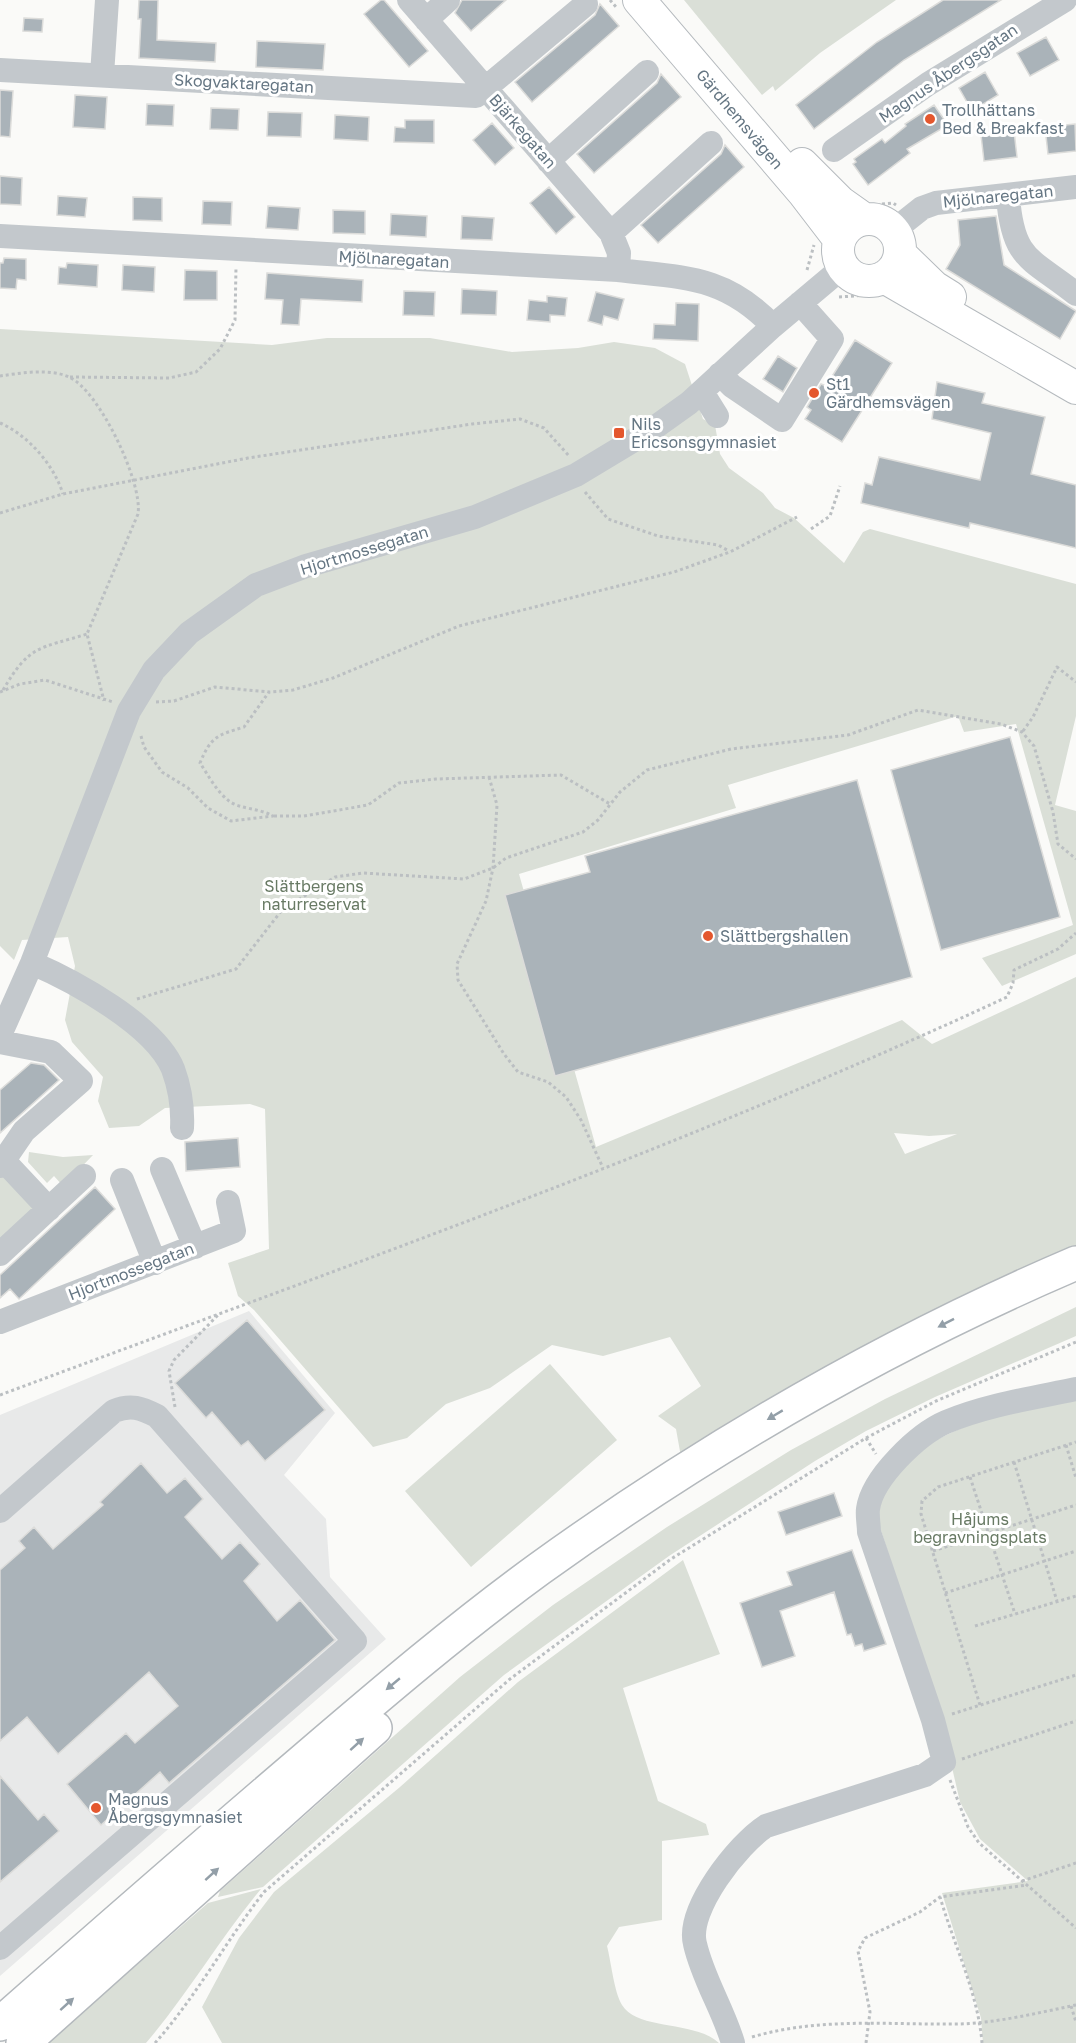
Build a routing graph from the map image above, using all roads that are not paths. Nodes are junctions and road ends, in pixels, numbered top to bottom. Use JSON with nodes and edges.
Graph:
{"nodes":[{"id":1,"x":107,"y":0,"type":"edge"},
{"id":2,"x":409,"y":0,"type":"edge"},
{"id":3,"x":448,"y":0,"type":"edge"},
{"id":4,"x":639,"y":0,"type":"edge"},
{"id":5,"x":661,"y":0,"type":"edge"},
{"id":6,"x":1065,"y":0,"type":"edge"},
{"id":7,"x":586,"y":4,"type":"dead end"},
{"id":8,"x":426,"y":20,"type":"junction"},
{"id":9,"x":0,"y":70,"type":"edge"},
{"id":10,"x":647,"y":72,"type":"dead end"},
{"id":11,"x":102,"y":75,"type":"junction"},
{"id":12,"x":486,"y":89,"type":"junction"},
{"id":13,"x":711,"y":143,"type":"dead end"},
{"id":14,"x":834,"y":150,"type":"dead end"},
{"id":15,"x":548,"y":161,"type":"junction"},
{"id":16,"x":1076,"y":187,"type":"edge"},
{"id":17,"x":1008,"y":197,"type":"junction"},
{"id":18,"x":864,"y":219,"type":"junction"},
{"id":19,"x":611,"y":233,"type":"junction"},
{"id":20,"x":0,"y":237,"type":"edge"},
{"id":21,"x":841,"y":253,"type":"junction"},
{"id":22,"x":892,"y":254,"type":"junction"},
{"id":23,"x":618,"y":270,"type":"junction"},
{"id":24,"x":1076,"y":294,"type":"edge"},
{"id":25,"x":800,"y":303,"type":"junction"},
{"id":26,"x":773,"y":326,"type":"junction"},
{"id":27,"x":720,"y":374,"type":"junction"},
{"id":28,"x":1076,"y":375,"type":"edge"},
{"id":29,"x":1076,"y":388,"type":"edge"},
{"id":30,"x":702,"y":392,"type":"junction"},
{"id":31,"x":717,"y":416,"type":"dead end"},
{"id":32,"x":32,"y":963,"type":"junction"},
{"id":33,"x":0,"y":1035,"type":"edge"},
{"id":34,"x":0,"y":1042,"type":"edge"},
{"id":35,"x":182,"y":1128,"type":"dead end"},
{"id":36,"x":2,"y":1164,"type":"edge"},
{"id":37,"x":162,"y":1169,"type":"dead end"},
{"id":38,"x":84,"y":1176,"type":"dead end"},
{"id":39,"x":122,"y":1180,"type":"dead end"},
{"id":40,"x":228,"y":1202,"type":"dead end"},
{"id":41,"x":49,"y":1209,"type":"junction"},
{"id":42,"x":195,"y":1248,"type":"junction"},
{"id":43,"x":0,"y":1254,"type":"edge"},
{"id":44,"x":155,"y":1263,"type":"junction"},
{"id":45,"x":1076,"y":1263,"type":"edge"},
{"id":46,"x":1076,"y":1286,"type":"edge"},
{"id":47,"x":0,"y":1322,"type":"edge"},
{"id":48,"x":1076,"y":1389,"type":"edge"},
{"id":49,"x":0,"y":1511,"type":"edge"},
{"id":50,"x":0,"y":1948,"type":"edge"},
{"id":51,"x":0,"y":2024,"type":"edge"},
{"id":52,"x":23,"y":2043,"type":"edge"},
{"id":53,"x":733,"y":2043,"type":"edge"}],
"edges":[{"from":1,"to":11,"type":"street"},
{"from":2,"to":8,"type":"street","name":"Bjärkegatan"},
{"from":3,"to":8,"type":"street"},
{"from":4,"to":21,"type":"main road","name":"Gärdhemsvägen"},
{"from":5,"to":18,"type":"main road","name":"Gärdhemsvägen"},
{"from":6,"to":14,"type":"street","name":"Magnus Åbergsgatan"},
{"from":7,"to":12,"type":"street"},
{"from":8,"to":12,"type":"street","name":"Bjärkegatan"},
{"from":9,"to":11,"type":"street","name":"Skogvaktaregatan"},
{"from":10,"to":15,"type":"street"},
{"from":11,"to":12,"type":"street","name":"Skogvaktaregatan"},
{"from":12,"to":15,"type":"street","name":"Bjärkegatan"},
{"from":13,"to":19,"type":"street"},
{"from":15,"to":19,"type":"street","name":"Bjärkegatan"},
{"from":16,"to":17,"type":"street","name":"Mjölnaregatan"},
{"from":17,"to":22,"type":"street","name":"Mjölnaregatan"},
{"from":17,"to":24,"type":"street"},
{"from":18,"to":21,"type":"main road"},
{"from":18,"to":22,"type":"main road","name":"Gärdhemsvägen"},
{"from":19,"to":23,"type":"street","name":"Bjärkegatan"},
{"from":20,"to":23,"type":"street","name":"Mjölnaregatan"},
{"from":21,"to":22,"type":"main road","name":"Gärdhemsvägen"},
{"from":21,"to":25,"type":"street","name":"Hjortmossegatan"},
{"from":22,"to":28,"type":"main road","name":"Gärdhemsvägen"},
{"from":22,"to":29,"type":"main road","name":"Gärdhemsvägen"},
{"from":23,"to":26,"type":"street","name":"Mjölnaregatan"},
{"from":25,"to":26,"type":"street","name":"Hjortmossegatan"},
{"from":25,"to":27,"type":"street"},
{"from":26,"to":27,"type":"street","name":"Hjortmossegatan"},
{"from":27,"to":30,"type":"street","name":"Hjortmossegatan"},
{"from":30,"to":31,"type":"street"},
{"from":30,"to":32,"type":"street","name":"Hjortmossegatan"},
{"from":32,"to":33,"type":"street","name":"Hjortmossegatan"},
{"from":32,"to":35,"type":"street"},
{"from":34,"to":36,"type":"street"},
{"from":36,"to":41,"type":"street"},
{"from":37,"to":42,"type":"street"},
{"from":38,"to":41,"type":"street"},
{"from":39,"to":44,"type":"street"},
{"from":40,"to":42,"type":"street","name":"Hjortmossegatan"},
{"from":41,"to":43,"type":"street"},
{"from":42,"to":44,"type":"street","name":"Hjortmossegatan"},
{"from":44,"to":47,"type":"street","name":"Hjortmossegatan"},
{"from":45,"to":51,"type":"highway","one_way":true},
{"from":52,"to":46,"type":"highway","one_way":true},
{"from":48,"to":53,"type":"street"},
{"from":49,"to":50,"type":"street"}]}
